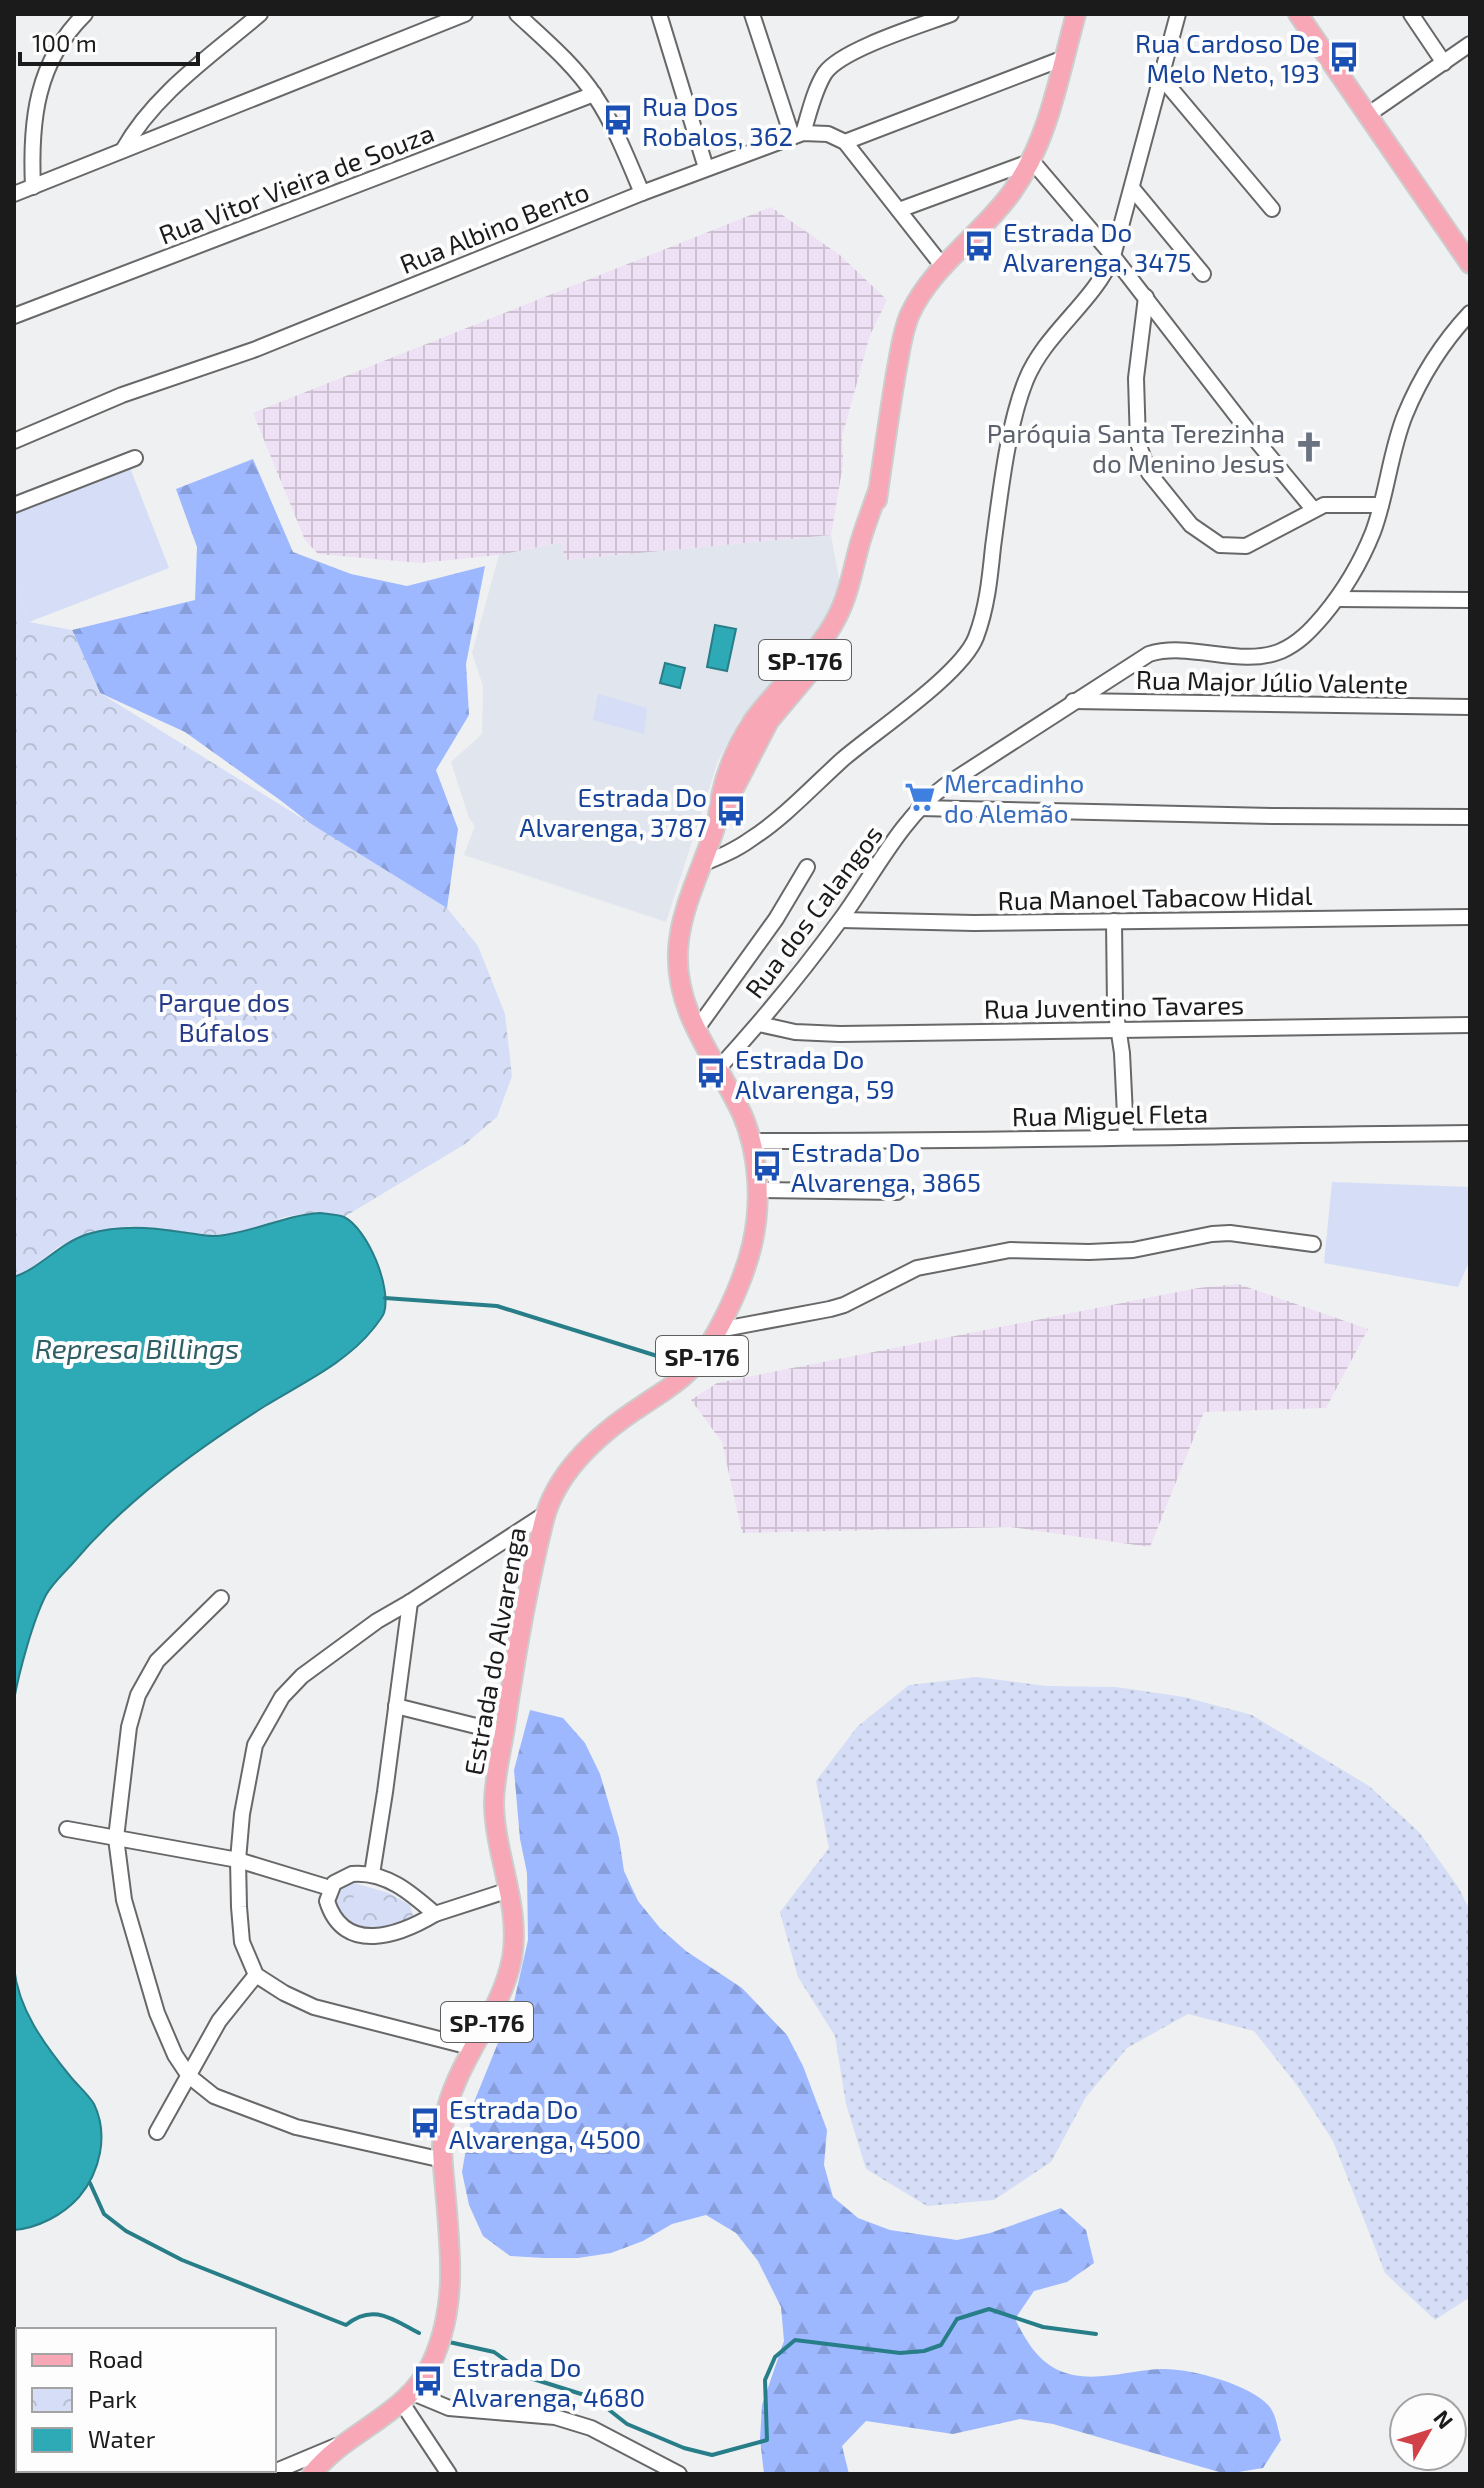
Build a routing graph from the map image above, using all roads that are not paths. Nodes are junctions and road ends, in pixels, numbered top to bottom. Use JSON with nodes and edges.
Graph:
{"nodes":[{"id":1,"x":85,"y":14,"type":"edge"},
{"id":2,"x":260,"y":14,"type":"edge"},
{"id":3,"x":465,"y":14,"type":"edge"},
{"id":4,"x":517,"y":14,"type":"edge"},
{"id":5,"x":659,"y":14,"type":"edge"},
{"id":6,"x":752,"y":14,"type":"edge"},
{"id":7,"x":951,"y":14,"type":"edge"},
{"id":8,"x":1076,"y":14,"type":"edge"},
{"id":9,"x":1178,"y":14,"type":"edge"},
{"id":10,"x":1298,"y":14,"type":"edge"},
{"id":11,"x":1411,"y":14,"type":"edge"},
{"id":12,"x":1470,"y":44,"type":"edge"},
{"id":13,"x":1064,"y":58,"type":"junction"},
{"id":14,"x":1444,"y":63,"type":"junction"},
{"id":15,"x":1161,"y":77,"type":"junction"},
{"id":16,"x":594,"y":94,"type":"junction"},
{"id":17,"x":1366,"y":116,"type":"junction"},
{"id":18,"x":798,"y":135,"type":"junction"},
{"id":19,"x":845,"y":142,"type":"junction"},
{"id":20,"x":123,"y":150,"type":"junction"},
{"id":21,"x":1032,"y":161,"type":"junction"},
{"id":22,"x":706,"y":168,"type":"junction"},
{"id":23,"x":33,"y":187,"type":"junction"},
{"id":24,"x":1132,"y":188,"type":"junction"},
{"id":25,"x":642,"y":193,"type":"junction"},
{"id":26,"x":14,"y":194,"type":"edge"},
{"id":27,"x":1272,"y":209,"type":"dead end"},
{"id":28,"x":899,"y":210,"type":"junction"},
{"id":29,"x":1113,"y":256,"type":"junction"},
{"id":30,"x":1470,"y":264,"type":"edge"},
{"id":31,"x":944,"y":268,"type":"junction"},
{"id":32,"x":1203,"y":274,"type":"dead end"},
{"id":33,"x":1146,"y":297,"type":"junction"},
{"id":34,"x":1470,"y":313,"type":"edge"},
{"id":35,"x":14,"y":316,"type":"edge"},
{"id":36,"x":14,"y":441,"type":"edge"},
{"id":37,"x":135,"y":458,"type":"dead end"},
{"id":38,"x":14,"y":505,"type":"edge"},
{"id":39,"x":1381,"y":505,"type":"junction"},
{"id":40,"x":1313,"y":509,"type":"junction"},
{"id":41,"x":1337,"y":599,"type":"junction"},
{"id":42,"x":1470,"y":600,"type":"edge"},
{"id":43,"x":1072,"y":701,"type":"junction"},
{"id":44,"x":1470,"y":707,"type":"edge"},
{"id":45,"x":919,"y":808,"type":"junction"},
{"id":46,"x":1470,"y":817,"type":"edge"},
{"id":47,"x":702,"y":864,"type":"junction"},
{"id":48,"x":807,"y":867,"type":"dead end"},
{"id":49,"x":1470,"y":917,"type":"edge"},
{"id":50,"x":841,"y":920,"type":"junction"},
{"id":51,"x":1114,"y":921,"type":"junction"},
{"id":52,"x":759,"y":1024,"type":"junction"},
{"id":53,"x":1470,"y":1025,"type":"edge"},
{"id":54,"x":696,"y":1030,"type":"junction"},
{"id":55,"x":1118,"y":1030,"type":"junction"},
{"id":56,"x":717,"y":1070,"type":"junction"},
{"id":57,"x":1470,"y":1133,"type":"edge"},
{"id":58,"x":1126,"y":1136,"type":"junction"},
{"id":59,"x":751,"y":1141,"type":"junction"},
{"id":60,"x":757,"y":1190,"type":"junction"},
{"id":61,"x":897,"y":1192,"type":"dead end"},
{"id":62,"x":1313,"y":1244,"type":"dead end"},
{"id":63,"x":718,"y":1330,"type":"junction"},
{"id":64,"x":545,"y":1514,"type":"junction"},
{"id":65,"x":221,"y":1598,"type":"dead end"},
{"id":66,"x":410,"y":1602,"type":"junction"},
{"id":67,"x":396,"y":1706,"type":"junction"},
{"id":68,"x":504,"y":1733,"type":"junction"},
{"id":69,"x":67,"y":1829,"type":"dead end"},
{"id":70,"x":116,"y":1838,"type":"junction"},
{"id":71,"x":238,"y":1860,"type":"junction"},
{"id":72,"x":372,"y":1874,"type":"junction"},
{"id":73,"x":330,"y":1888,"type":"junction"},
{"id":74,"x":509,"y":1890,"type":"junction"},
{"id":75,"x":435,"y":1914,"type":"junction"},
{"id":76,"x":256,"y":1975,"type":"junction"},
{"id":77,"x":474,"y":2048,"type":"junction"},
{"id":78,"x":189,"y":2076,"type":"junction"},
{"id":79,"x":157,"y":2132,"type":"dead end"},
{"id":80,"x":443,"y":2160,"type":"junction"},
{"id":81,"x":408,"y":2398,"type":"junction"},
{"id":82,"x":343,"y":2443,"type":"junction"},
{"id":83,"x":276,"y":2471,"type":"edge"},
{"id":84,"x":312,"y":2474,"type":"edge"},
{"id":85,"x":449,"y":2474,"type":"edge"},
{"id":86,"x":679,"y":2474,"type":"edge"}],
"edges":[{"from":1,"to":23,"type":"street"},
{"from":2,"to":20,"type":"street"},
{"from":3,"to":20,"type":"street"},
{"from":4,"to":16,"type":"street"},
{"from":5,"to":22,"type":"street"},
{"from":6,"to":18,"type":"street"},
{"from":7,"to":18,"type":"street"},
{"from":8,"to":13,"type":"main road","name":"Estrada do Alvarenga","number":"SP-176"},
{"from":9,"to":15,"type":"street"},
{"from":10,"to":17,"type":"main road"},
{"from":11,"to":14,"type":"street"},
{"from":12,"to":14,"type":"street"},
{"from":13,"to":19,"type":"street"},
{"from":13,"to":21,"type":"main road","name":"Estrada do Alvarenga","number":"SP-176"},
{"from":14,"to":17,"type":"street"},
{"from":15,"to":24,"type":"street"},
{"from":15,"to":27,"type":"street"},
{"from":16,"to":25,"type":"street"},
{"from":16,"to":35,"type":"street","name":"Rua Vitor Vieira de Souza"},
{"from":17,"to":30,"type":"main road"},
{"from":18,"to":19,"type":"street"},
{"from":18,"to":22,"type":"street","name":"Rua Albino Bento"},
{"from":19,"to":28,"type":"street"},
{"from":20,"to":23,"type":"street"},
{"from":21,"to":28,"type":"street"},
{"from":21,"to":29,"type":"street"},
{"from":21,"to":31,"type":"main road","name":"Estrada do Alvarenga","number":"SP-176"},
{"from":22,"to":25,"type":"street","name":"Rua Albino Bento"},
{"from":23,"to":26,"type":"street"},
{"from":24,"to":29,"type":"street"},
{"from":24,"to":32,"type":"street"},
{"from":25,"to":36,"type":"street","name":"Rua Albino Bento"},
{"from":28,"to":31,"type":"street"},
{"from":29,"to":33,"type":"street"},
{"from":29,"to":47,"type":"street"},
{"from":31,"to":47,"type":"main road","name":"Estrada do Alvarenga","number":"SP-176"},
{"from":33,"to":40,"type":"street"},
{"from":33,"to":40,"type":"street"},
{"from":34,"to":39,"type":"street","name":"Rua dos Calangos"},
{"from":37,"to":38,"type":"street"},
{"from":39,"to":40,"type":"street"},
{"from":39,"to":41,"type":"street","name":"Rua dos Calangos"},
{"from":41,"to":42,"type":"street"},
{"from":41,"to":43,"type":"street","name":"Rua dos Calangos"},
{"from":43,"to":44,"type":"street","name":"Rua Major Júlio Valente"},
{"from":43,"to":45,"type":"street","name":"Rua dos Calangos"},
{"from":45,"to":46,"type":"street"},
{"from":45,"to":50,"type":"street","name":"Rua dos Calangos"},
{"from":47,"to":54,"type":"main road","name":"Estrada do Alvarenga","number":"SP-176"},
{"from":48,"to":54,"type":"street"},
{"from":49,"to":51,"type":"street","name":"Rua Manoel Tabacow Hidal"},
{"from":50,"to":51,"type":"street","name":"Rua Manoel Tabacow Hidal"},
{"from":50,"to":52,"type":"street","name":"Rua dos Calangos"},
{"from":51,"to":55,"type":"street"},
{"from":52,"to":55,"type":"street","name":"Rua Juventino Tavares"},
{"from":52,"to":56,"type":"street","name":"Rua dos Calangos"},
{"from":53,"to":55,"type":"street","name":"Rua Juventino Tavares"},
{"from":54,"to":56,"type":"main road","name":"Estrada do Alvarenga","number":"SP-176"},
{"from":55,"to":58,"type":"street"},
{"from":56,"to":59,"type":"main road","name":"Estrada do Alvarenga","number":"SP-176"},
{"from":57,"to":58,"type":"street","name":"Rua Miguel Fleta"},
{"from":58,"to":59,"type":"street","name":"Rua Miguel Fleta"},
{"from":59,"to":60,"type":"main road","name":"Estrada do Alvarenga","number":"SP-176"},
{"from":60,"to":61,"type":"street"},
{"from":60,"to":63,"type":"main road","name":"Estrada do Alvarenga","number":"SP-176"},
{"from":62,"to":63,"type":"street"},
{"from":63,"to":64,"type":"main road","name":"Estrada do Alvarenga","number":"SP-176"},
{"from":64,"to":66,"type":"street"},
{"from":64,"to":68,"type":"main road","name":"Estrada do Alvarenga","number":"SP-176"},
{"from":65,"to":70,"type":"street"},
{"from":66,"to":67,"type":"street"},
{"from":66,"to":71,"type":"street"},
{"from":67,"to":68,"type":"street"},
{"from":67,"to":72,"type":"street"},
{"from":68,"to":74,"type":"main road","name":"Estrada do Alvarenga","number":"SP-176"},
{"from":69,"to":70,"type":"street"},
{"from":70,"to":71,"type":"street"},
{"from":70,"to":78,"type":"street"},
{"from":71,"to":73,"type":"street"},
{"from":71,"to":76,"type":"street"},
{"from":72,"to":73,"type":"street"},
{"from":72,"to":75,"type":"street"},
{"from":73,"to":75,"type":"street"},
{"from":74,"to":75,"type":"street"},
{"from":74,"to":77,"type":"main road","name":"Estrada do Alvarenga","number":"SP-176"},
{"from":76,"to":77,"type":"street"},
{"from":76,"to":78,"type":"street"},
{"from":77,"to":80,"type":"main road","name":"Estrada do Alvarenga","number":"SP-176"},
{"from":78,"to":79,"type":"street"},
{"from":78,"to":80,"type":"street"},
{"from":80,"to":81,"type":"main road","name":"Estrada do Alvarenga","number":"SP-176"},
{"from":81,"to":82,"type":"main road","name":"Estrada do Alvarenga","number":"SP-176"},
{"from":81,"to":85,"type":"street"},
{"from":81,"to":86,"type":"street"},
{"from":82,"to":83,"type":"street"},
{"from":82,"to":84,"type":"main road","name":"Estrada do Alvarenga","number":"SP-176"}]}
